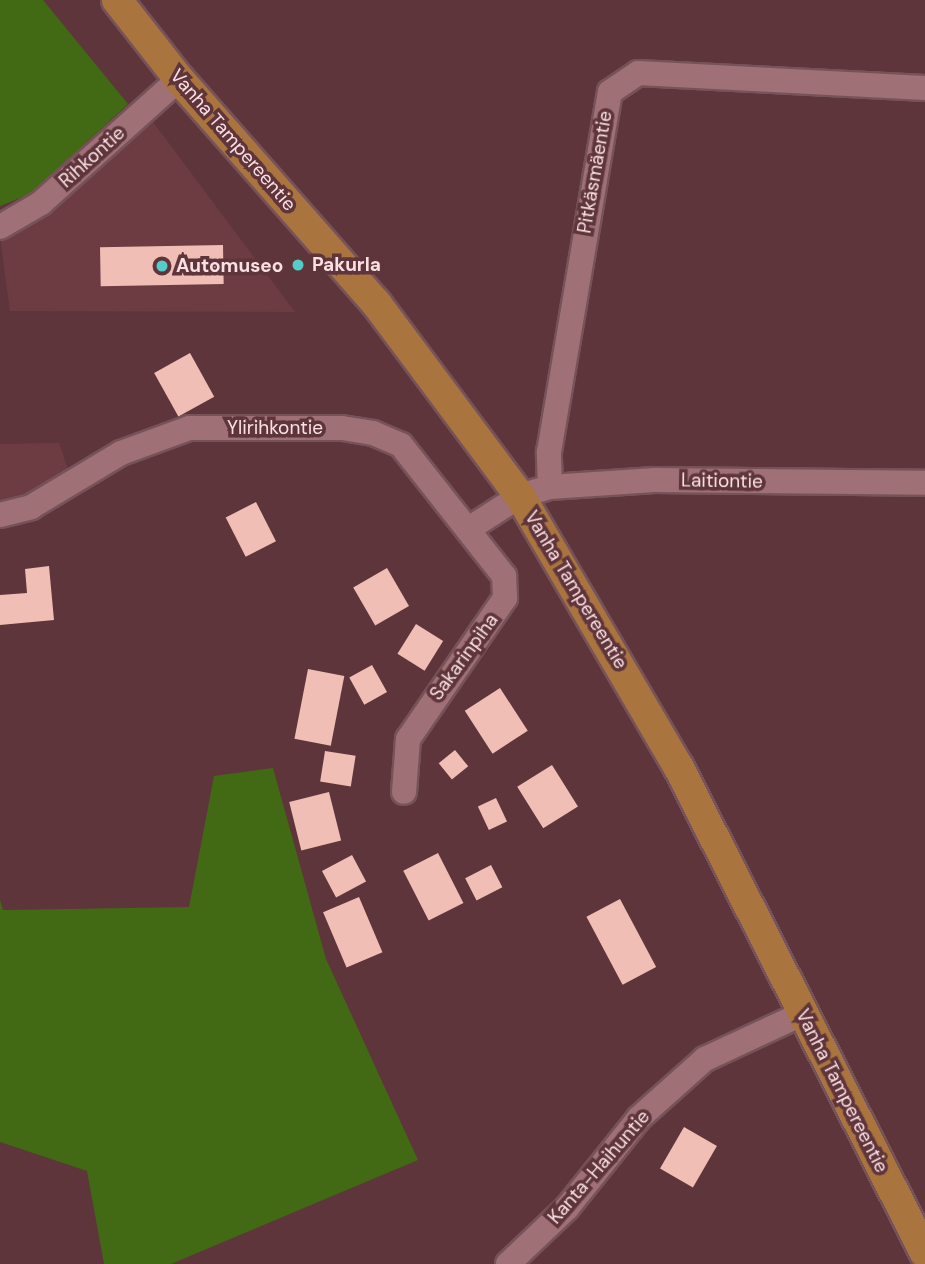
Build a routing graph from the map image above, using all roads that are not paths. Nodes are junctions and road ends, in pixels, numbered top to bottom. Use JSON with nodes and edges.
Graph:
{"nodes":[{"id":1,"x":117,"y":0,"type":"edge"},
{"id":2,"x":179,"y":79,"type":"junction"},
{"id":3,"x":925,"y":88,"type":"edge"},
{"id":4,"x":0,"y":227,"type":"edge"},
{"id":5,"x":925,"y":483,"type":"edge"},
{"id":6,"x":551,"y":487,"type":"junction"},
{"id":7,"x":520,"y":496,"type":"junction"},
{"id":8,"x":0,"y":515,"type":"edge"},
{"id":9,"x":470,"y":528,"type":"junction"},
{"id":10,"x":404,"y":792,"type":"dead end"},
{"id":11,"x":802,"y":1014,"type":"junction"},
{"id":12,"x":925,"y":1253,"type":"edge"},
{"id":13,"x":508,"y":1264,"type":"edge"}],
"edges":[{"from":1,"to":2,"type":"main road","name":"Vanha Tampereentie"},
{"from":2,"to":4,"type":"street","name":"Rihkontie"},
{"from":2,"to":7,"type":"main road","name":"Vanha Tampereentie"},
{"from":3,"to":6,"type":"street","name":"Pitkäsmäentie"},
{"from":5,"to":6,"type":"street","name":"Laitiontie"},
{"from":6,"to":7,"type":"street","name":"Laitiontie"},
{"from":7,"to":9,"type":"street"},
{"from":7,"to":11,"type":"main road","name":"Vanha Tampereentie"},
{"from":8,"to":9,"type":"street","name":"Ylirihkontie"},
{"from":9,"to":10,"type":"street","name":"Sakarinpiha"},
{"from":11,"to":12,"type":"main road","name":"Vanha Tampereentie"},
{"from":11,"to":13,"type":"street","name":"Kanta-Haihuntie"}]}
